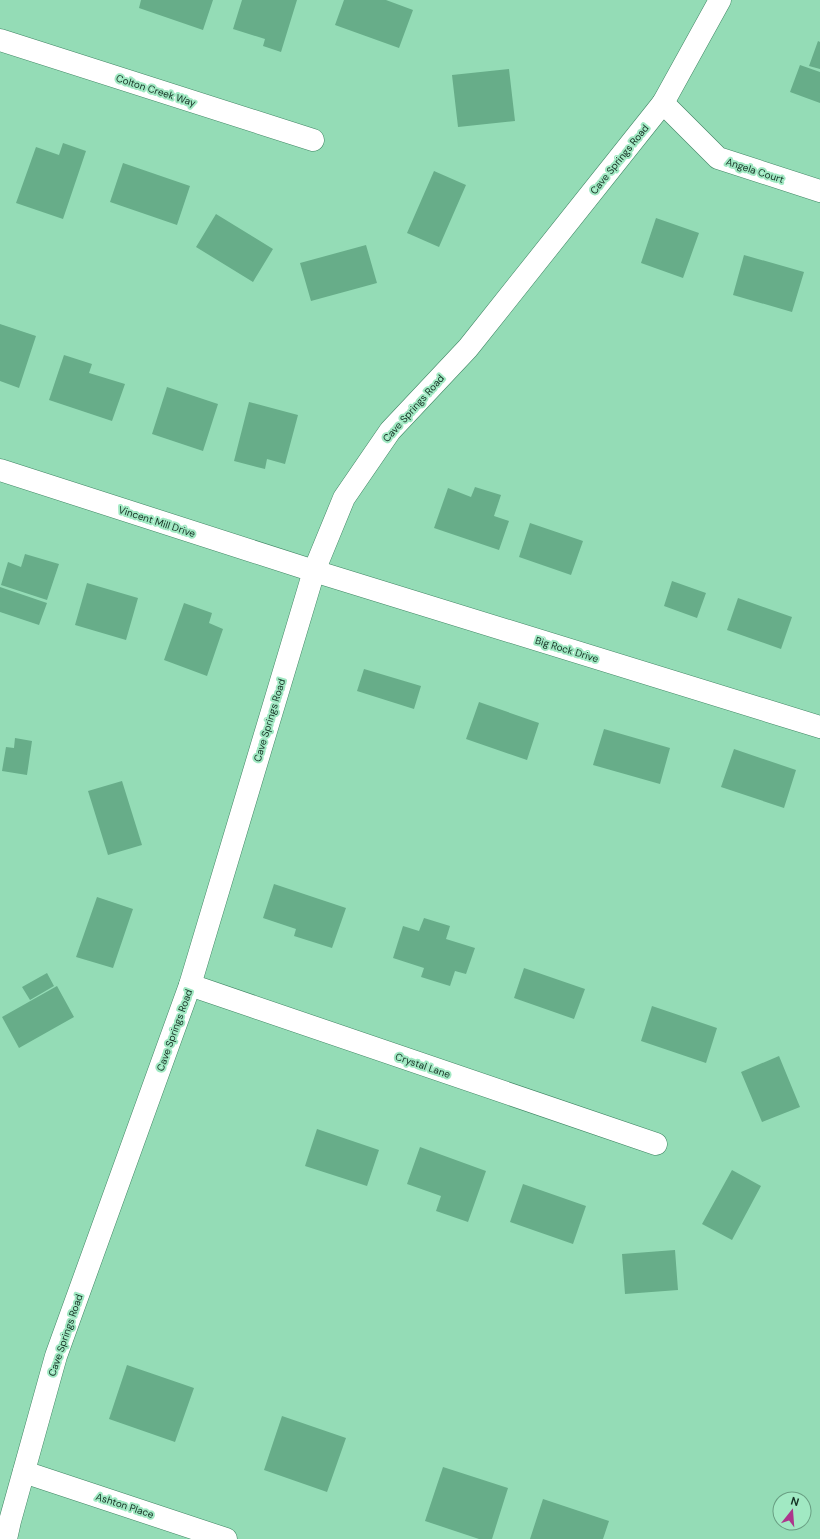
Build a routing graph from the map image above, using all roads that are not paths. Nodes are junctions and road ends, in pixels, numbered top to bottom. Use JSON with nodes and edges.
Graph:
{"nodes":[{"id":1,"x":720,"y":0,"type":"edge"},
{"id":2,"x":0,"y":40,"type":"edge"},
{"id":3,"x":663,"y":103,"type":"junction"},
{"id":4,"x":313,"y":140,"type":"dead end"},
{"id":5,"x":820,"y":191,"type":"edge"},
{"id":6,"x":0,"y":470,"type":"edge"},
{"id":7,"x":314,"y":571,"type":"junction"},
{"id":8,"x":820,"y":727,"type":"edge"},
{"id":9,"x":190,"y":985,"type":"junction"},
{"id":10,"x":656,"y":1144,"type":"dead end"},
{"id":11,"x":24,"y":1472,"type":"junction"},
{"id":12,"x":6,"y":1539,"type":"edge"},
{"id":13,"x":226,"y":1539,"type":"edge"}],
"edges":[{"from":1,"to":3,"type":"street","name":"Cave Springs Road"},
{"from":2,"to":4,"type":"street","name":"Colton Creek Way"},
{"from":3,"to":5,"type":"street","name":"Angela Court"},
{"from":3,"to":7,"type":"street","name":"Cave Springs Road"},
{"from":6,"to":7,"type":"street","name":"Vincent Mill Drive"},
{"from":7,"to":8,"type":"street","name":"Big Rock Drive"},
{"from":7,"to":9,"type":"street","name":"Cave Springs Road"},
{"from":9,"to":10,"type":"street","name":"Crystal Lane"},
{"from":9,"to":11,"type":"street","name":"Cave Springs Road"},
{"from":11,"to":12,"type":"street","name":"Cave Springs Road"},
{"from":11,"to":13,"type":"street","name":"Ashton Place"}]}
